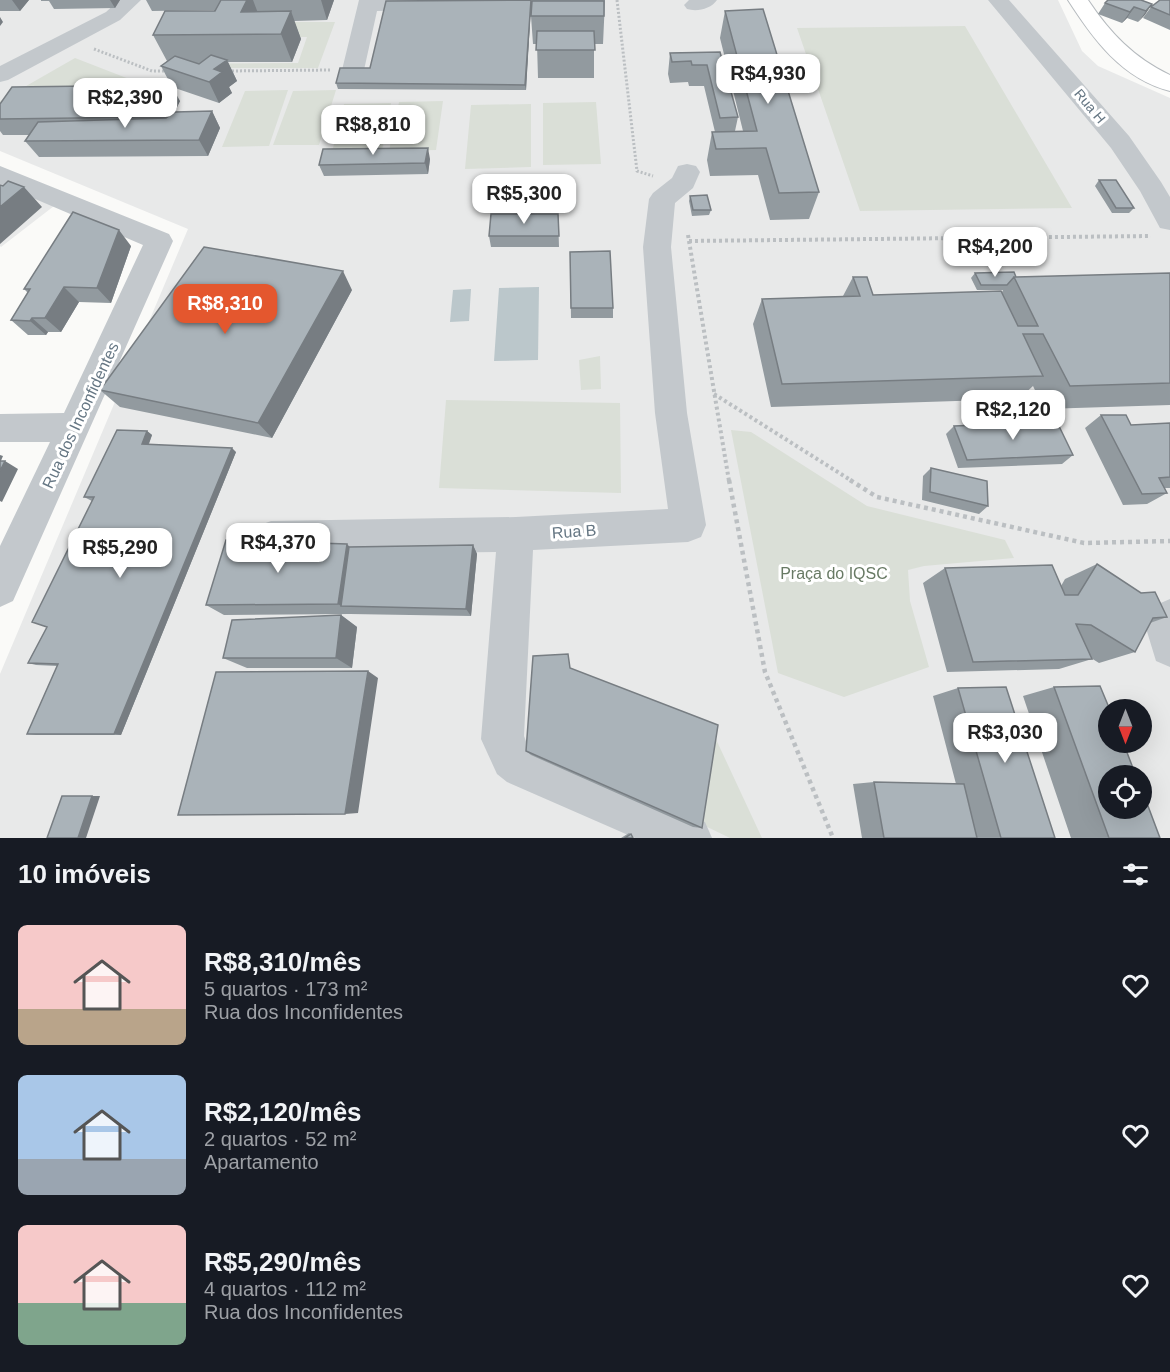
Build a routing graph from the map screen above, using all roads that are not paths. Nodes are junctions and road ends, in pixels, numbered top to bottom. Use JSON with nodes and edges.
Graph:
{"nodes":[{"id":1,"x":131,"y":0,"type":"edge"},
{"id":2,"x":998,"y":0,"type":"edge"},
{"id":3,"x":1078,"y":0,"type":"edge"},
{"id":4,"x":369,"y":2,"type":"edge"},
{"id":5,"x":409,"y":3,"type":"edge"},
{"id":6,"x":448,"y":4,"type":"edge"},
{"id":7,"x":353,"y":70,"type":"edge"},
{"id":8,"x":0,"y":75,"type":"edge"},
{"id":9,"x":1170,"y":84,"type":"edge"},
{"id":10,"x":687,"y":172,"type":"dead end"},
{"id":11,"x":0,"y":174,"type":"edge"},
{"id":12,"x":1164,"y":229,"type":"edge"},
{"id":13,"x":74,"y":427,"type":"junction"},
{"id":14,"x":0,"y":428,"type":"edge"},
{"id":15,"x":516,"y":534,"type":"junction"},
{"id":16,"x":271,"y":538,"type":"dead end"},
{"id":17,"x":0,"y":588,"type":"edge"},
{"id":18,"x":1170,"y":620,"type":"edge"},
{"id":19,"x":1170,"y":647,"type":"edge"},
{"id":20,"x":689,"y":838,"type":"edge"}],
"edges":[{"from":1,"to":8,"type":"street"},
{"from":2,"to":12,"type":"street","name":"Rua H"},
{"from":3,"to":9,"type":"main road"},
{"from":4,"to":5,"type":"street"},
{"from":4,"to":7,"type":"street"},
{"from":5,"to":6,"type":"street"},
{"from":10,"to":15,"type":"street","name":"Rua B"},
{"from":11,"to":13,"type":"street","name":"Rua dos Inconfidentes"},
{"from":13,"to":14,"type":"street"},
{"from":13,"to":17,"type":"street","name":"Rua dos Inconfidentes"},
{"from":15,"to":16,"type":"street"},
{"from":15,"to":20,"type":"street"},
{"from":18,"to":19,"type":"street"}]}
